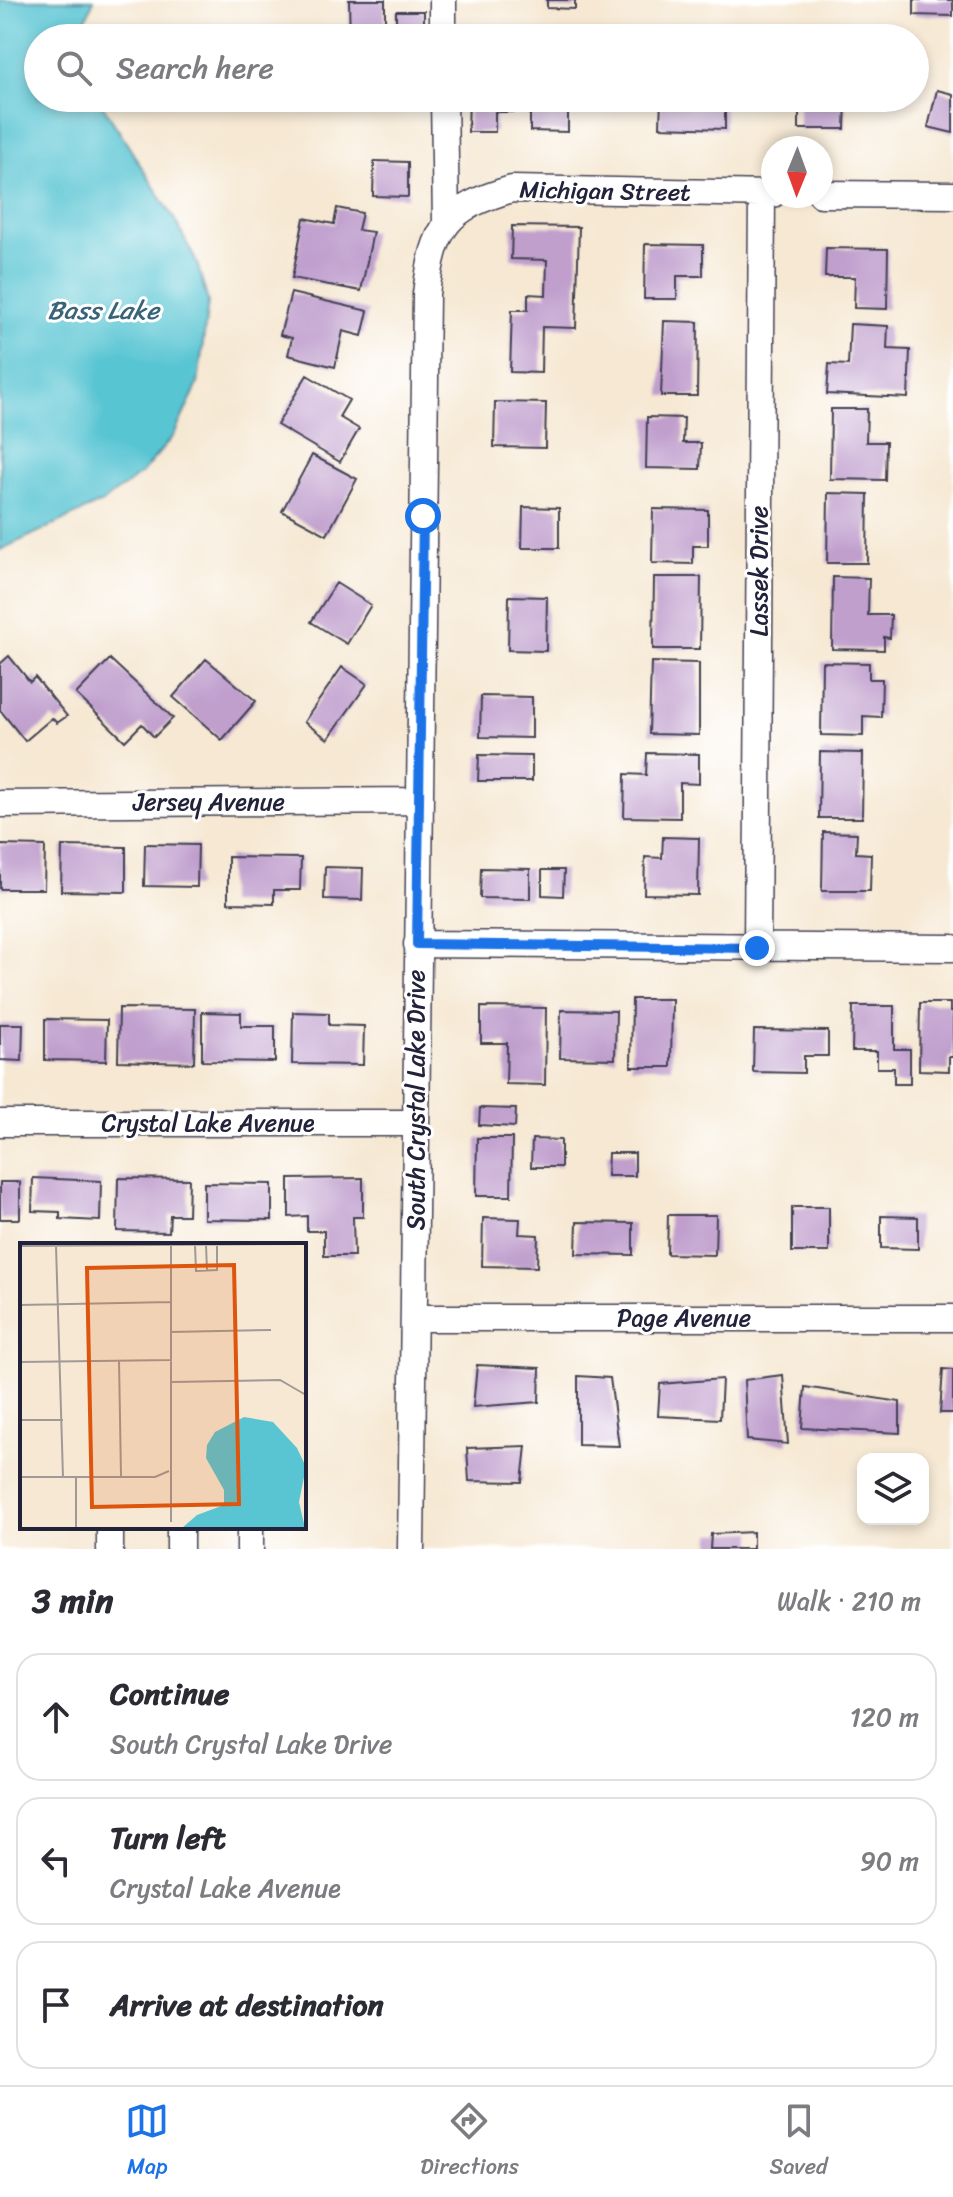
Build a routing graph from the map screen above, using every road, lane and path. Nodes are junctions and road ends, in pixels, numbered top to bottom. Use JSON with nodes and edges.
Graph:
{"nodes":[{"id":1,"x":443,"y":0,"type":"edge"},
{"id":2,"x":443,"y":24,"type":"edge"},
{"id":3,"x":444,"y":112,"type":"edge"},
{"id":4,"x":761,"y":194,"type":"edge"},
{"id":5,"x":833,"y":194,"type":"edge"},
{"id":6,"x":953,"y":195,"type":"edge"},
{"id":7,"x":768,"y":208,"type":"edge"},
{"id":8,"x":446,"y":223,"type":"junction"},
{"id":9,"x":419,"y":801,"type":"junction"},
{"id":10,"x":0,"y":804,"type":"edge"},
{"id":11,"x":417,"y":944,"type":"junction"},
{"id":12,"x":757,"y":948,"type":"junction"},
{"id":13,"x":953,"y":948,"type":"edge"},
{"id":14,"x":0,"y":1123,"type":"edge"},
{"id":15,"x":416,"y":1123,"type":"junction"},
{"id":16,"x":414,"y":1318,"type":"junction"},
{"id":17,"x":953,"y":1318,"type":"edge"},
{"id":18,"x":411,"y":1549,"type":"edge"}],
"edges":[{"from":1,"to":2,"type":"street"},
{"from":3,"to":8,"type":"street"},
{"from":4,"to":8,"type":"street","name":"Michigan Street"},
{"from":5,"to":6,"type":"street"},
{"from":7,"to":12,"type":"street","name":"Lassek Drive"},
{"from":8,"to":9,"type":"street","name":"South Crystal Lake Drive"},
{"from":9,"to":10,"type":"street","name":"Jersey Avenue"},
{"from":9,"to":11,"type":"street","name":"South Crystal Lake Drive"},
{"from":11,"to":12,"type":"street"},
{"from":11,"to":15,"type":"street","name":"South Crystal Lake Drive"},
{"from":12,"to":13,"type":"street"},
{"from":14,"to":15,"type":"street","name":"Crystal Lake Avenue"},
{"from":15,"to":16,"type":"street","name":"South Crystal Lake Drive"},
{"from":16,"to":17,"type":"street","name":"Page Avenue"},
{"from":16,"to":18,"type":"street","name":"South Crystal Lake Drive"}]}
